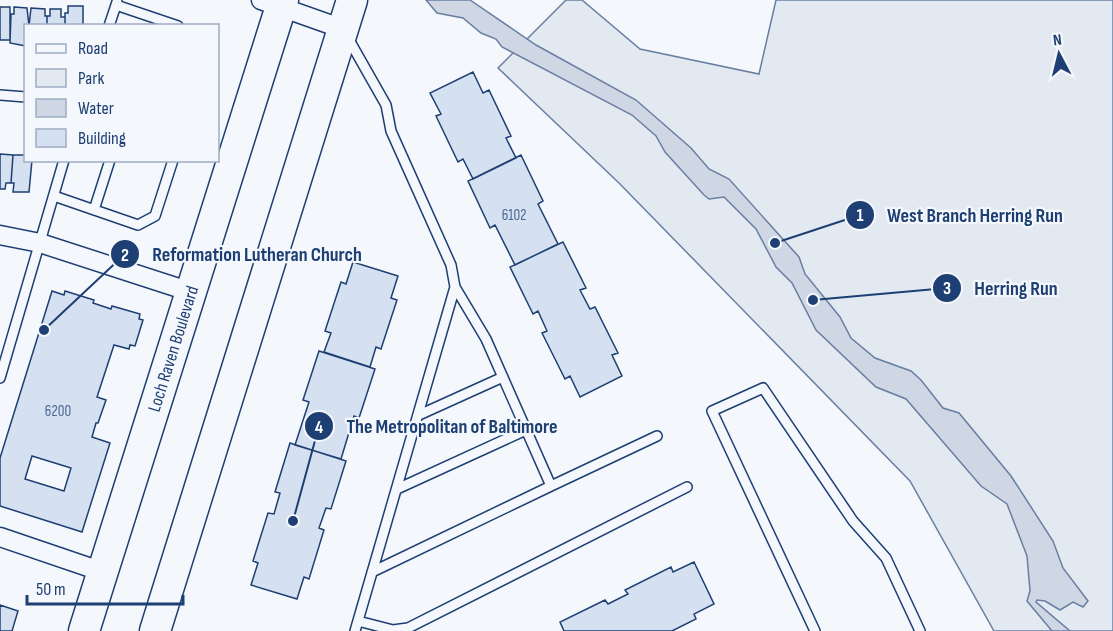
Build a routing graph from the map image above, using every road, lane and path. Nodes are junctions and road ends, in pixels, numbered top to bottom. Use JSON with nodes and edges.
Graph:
{"nodes":[{"id":1,"x":352,"y":0,"type":"edge"},
{"id":2,"x":275,"y":2,"type":"edge"},
{"id":3,"x":117,"y":3,"type":"edge"},
{"id":4,"x":153,"y":22,"type":"edge"},
{"id":5,"x":110,"y":24,"type":"edge"},
{"id":6,"x":343,"y":29,"type":"junction"},
{"id":7,"x":0,"y":95,"type":"edge"},
{"id":8,"x":24,"y":97,"type":"edge"},
{"id":9,"x":63,"y":162,"type":"edge"},
{"id":10,"x":109,"y":162,"type":"edge"},
{"id":11,"x":172,"y":162,"type":"edge"},
{"id":12,"x":54,"y":196,"type":"junction"},
{"id":13,"x":94,"y":210,"type":"junction"},
{"id":14,"x":0,"y":235,"type":"edge"},
{"id":15,"x":40,"y":243,"type":"junction"},
{"id":16,"x":455,"y":287,"type":"junction"},
{"id":17,"x":191,"y":292,"type":"junction"},
{"id":18,"x":503,"y":377,"type":"junction"},
{"id":19,"x":0,"y":378,"type":"edge"},
{"id":20,"x":419,"y":415,"type":"junction"},
{"id":21,"x":526,"y":430,"type":"junction"},
{"id":22,"x":657,"y":436,"type":"dead end"},
{"id":23,"x":551,"y":486,"type":"junction"},
{"id":24,"x":687,"y":487,"type":"dead end"},
{"id":25,"x":397,"y":489,"type":"junction"},
{"id":26,"x":0,"y":537,"type":"edge"},
{"id":27,"x":103,"y":572,"type":"junction"},
{"id":28,"x":372,"y":572,"type":"junction"},
{"id":29,"x":358,"y":621,"type":"junction"},
{"id":30,"x":84,"y":631,"type":"edge"},
{"id":31,"x":155,"y":631,"type":"edge"},
{"id":32,"x":355,"y":631,"type":"edge"},
{"id":33,"x":816,"y":631,"type":"edge"},
{"id":34,"x":920,"y":631,"type":"edge"}],
"edges":[{"from":1,"to":6,"type":"main road"},
{"from":2,"to":6,"type":"street"},
{"from":2,"to":17,"type":"main road","name":"Loch Raven Boulevard"},
{"from":3,"to":4,"type":"lane"},
{"from":3,"to":5,"type":"lane"},
{"from":6,"to":16,"type":"lane"},
{"from":6,"to":31,"type":"main road"},
{"from":7,"to":8,"type":"lane"},
{"from":9,"to":12,"type":"lane"},
{"from":10,"to":13,"type":"lane"},
{"from":11,"to":13,"type":"lane"},
{"from":12,"to":13,"type":"lane"},
{"from":12,"to":15,"type":"lane"},
{"from":14,"to":15,"type":"street"},
{"from":15,"to":17,"type":"street"},
{"from":15,"to":19,"type":"lane"},
{"from":16,"to":18,"type":"lane"},
{"from":16,"to":20,"type":"lane"},
{"from":17,"to":27,"type":"main road","name":"Loch Raven Boulevard"},
{"from":18,"to":20,"type":"lane"},
{"from":18,"to":21,"type":"lane"},
{"from":20,"to":25,"type":"lane"},
{"from":21,"to":23,"type":"lane"},
{"from":21,"to":25,"type":"lane"},
{"from":22,"to":23,"type":"lane"},
{"from":23,"to":28,"type":"lane"},
{"from":24,"to":29,"type":"lane"},
{"from":25,"to":28,"type":"lane"},
{"from":26,"to":27,"type":"street"},
{"from":27,"to":30,"type":"main road","name":"Loch Raven Boulevard"},
{"from":28,"to":29,"type":"lane"},
{"from":29,"to":32,"type":"lane"},
{"from":33,"to":34,"type":"lane"}]}
